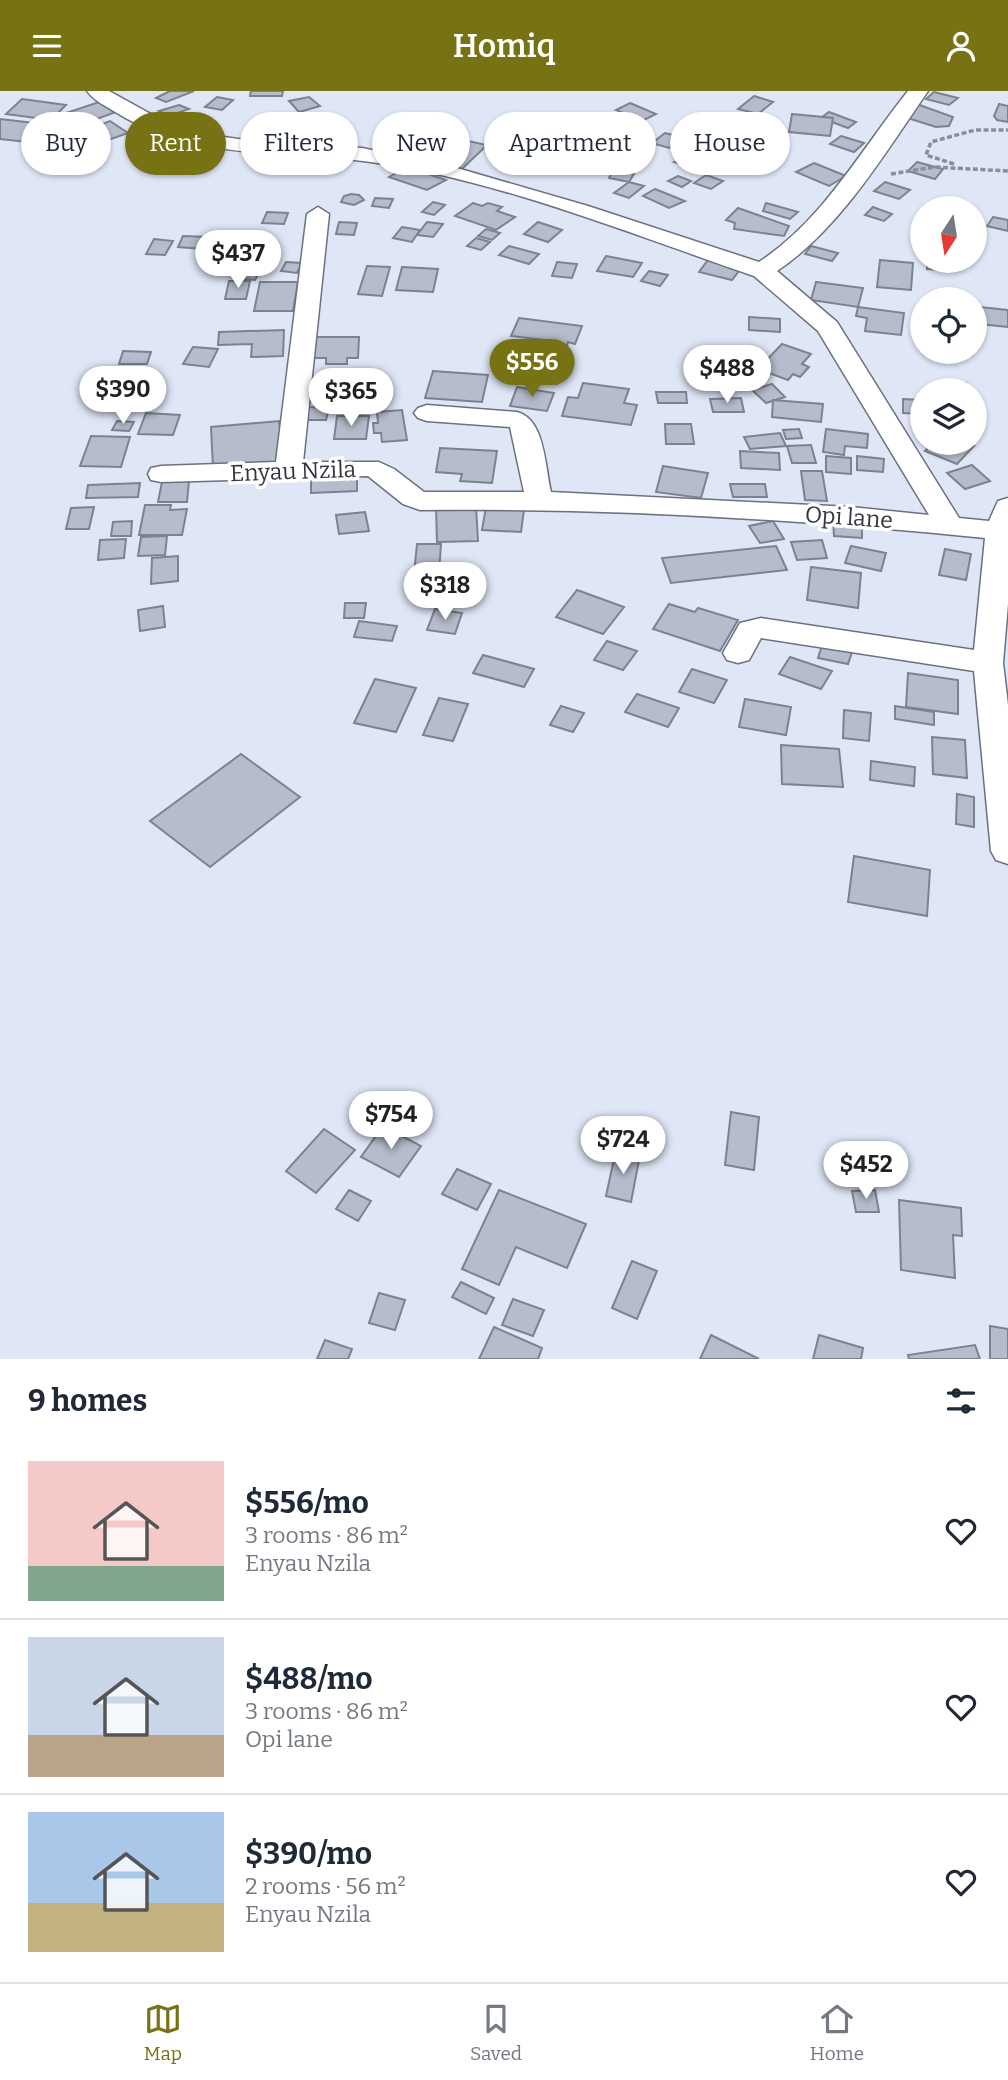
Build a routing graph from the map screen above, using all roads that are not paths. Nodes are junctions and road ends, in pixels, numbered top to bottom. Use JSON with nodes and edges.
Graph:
{"nodes":[{"id":1,"x":97,"y":91,"type":"edge"},
{"id":2,"x":918,"y":91,"type":"edge"},
{"id":3,"x":318,"y":214,"type":"dead end"},
{"id":4,"x":762,"y":271,"type":"junction"},
{"id":5,"x":427,"y":413,"type":"dead end"},
{"id":6,"x":289,"y":469,"type":"junction"},
{"id":7,"x":161,"y":474,"type":"dead end"},
{"id":8,"x":539,"y":500,"type":"junction"},
{"id":9,"x":697,"y":508,"type":"joint"},
{"id":10,"x":1004,"y":519,"type":"edge"},
{"id":11,"x":949,"y":525,"type":"junction"},
{"id":12,"x":738,"y":653,"type":"dead end"},
{"id":13,"x":988,"y":663,"type":"junction"},
{"id":14,"x":1008,"y":851,"type":"edge"}],
"edges":[{"from":1,"to":4,"type":"street"},
{"from":2,"to":4,"type":"street"},
{"from":3,"to":6,"type":"street"},
{"from":4,"to":11,"type":"street"},
{"from":5,"to":8,"type":"street"},
{"from":6,"to":7,"type":"street","name":"Enyau Nzila"},
{"from":6,"to":8,"type":"street","name":"Enyau Nzila"},
{"from":8,"to":9,"type":"street","name":"Enyau Nzila"},
{"from":9,"to":11,"type":"street","name":"Opi lane"},
{"from":10,"to":11,"type":"street","name":"Opi lane"},
{"from":10,"to":13,"type":"street"},
{"from":12,"to":13,"type":"street"},
{"from":13,"to":14,"type":"street"}]}
